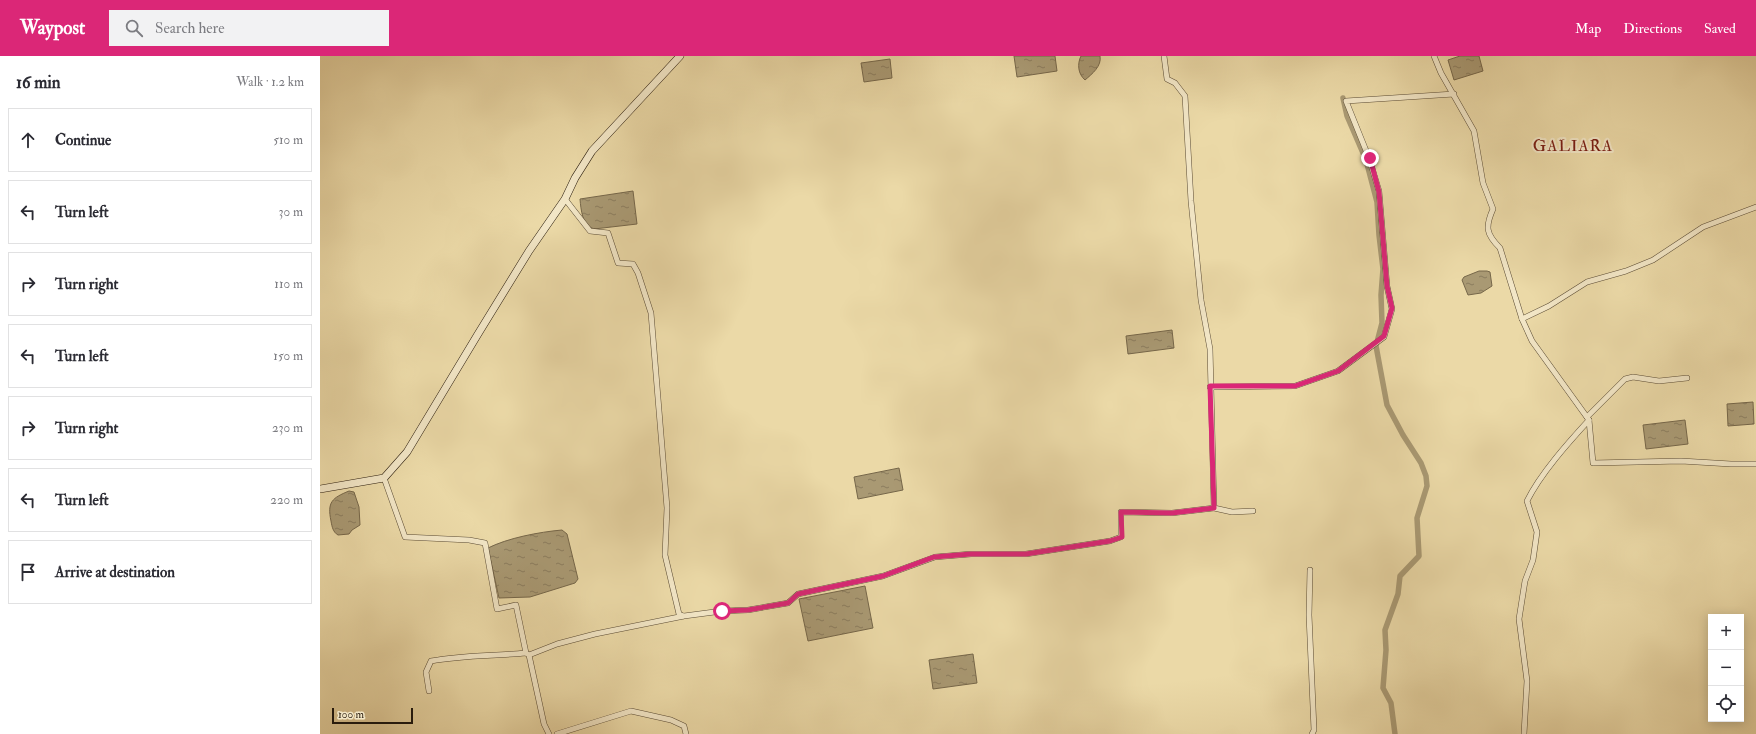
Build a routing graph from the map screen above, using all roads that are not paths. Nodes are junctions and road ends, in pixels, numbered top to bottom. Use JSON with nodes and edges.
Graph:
{"nodes":[{"id":1,"x":680,"y":56,"type":"edge"},
{"id":2,"x":1164,"y":56,"type":"edge"},
{"id":3,"x":1434,"y":56,"type":"edge"},
{"id":4,"x":1454,"y":94,"type":"junction"},
{"id":5,"x":565,"y":199,"type":"junction"},
{"id":6,"x":1756,"y":207,"type":"edge"},
{"id":7,"x":1522,"y":319,"type":"junction"},
{"id":8,"x":1687,"y":378,"type":"dead end"},
{"id":9,"x":1210,"y":386,"type":"junction"},
{"id":10,"x":1588,"y":419,"type":"junction"},
{"id":11,"x":1756,"y":464,"type":"edge"},
{"id":12,"x":384,"y":478,"type":"junction"},
{"id":13,"x":320,"y":489,"type":"edge"},
{"id":14,"x":1214,"y":508,"type":"junction"},
{"id":15,"x":1253,"y":511,"type":"dead end"},
{"id":16,"x":1310,"y":570,"type":"dead end"},
{"id":17,"x":684,"y":616,"type":"junction"},
{"id":18,"x":528,"y":654,"type":"junction"},
{"id":19,"x":430,"y":691,"type":"dead end"},
{"id":20,"x":549,"y":734,"type":"edge"},
{"id":21,"x":557,"y":734,"type":"edge"},
{"id":22,"x":686,"y":734,"type":"edge"},
{"id":23,"x":1312,"y":734,"type":"edge"},
{"id":24,"x":1524,"y":734,"type":"edge"}],
"edges":[{"from":1,"to":5,"type":"main road"},
{"from":2,"to":9,"type":"street"},
{"from":3,"to":4,"type":"street"},
{"from":4,"to":7,"type":"street"},
{"from":4,"to":9,"type":"street"},
{"from":5,"to":12,"type":"main road"},
{"from":5,"to":17,"type":"street"},
{"from":6,"to":7,"type":"street"},
{"from":7,"to":10,"type":"street"},
{"from":8,"to":10,"type":"street"},
{"from":9,"to":14,"type":"street"},
{"from":10,"to":11,"type":"street"},
{"from":10,"to":24,"type":"street"},
{"from":12,"to":13,"type":"main road"},
{"from":12,"to":18,"type":"street"},
{"from":14,"to":15,"type":"street"},
{"from":14,"to":17,"type":"street"},
{"from":16,"to":23,"type":"street"},
{"from":17,"to":18,"type":"street"},
{"from":18,"to":19,"type":"street"},
{"from":18,"to":20,"type":"street"},
{"from":21,"to":22,"type":"street"}]}
